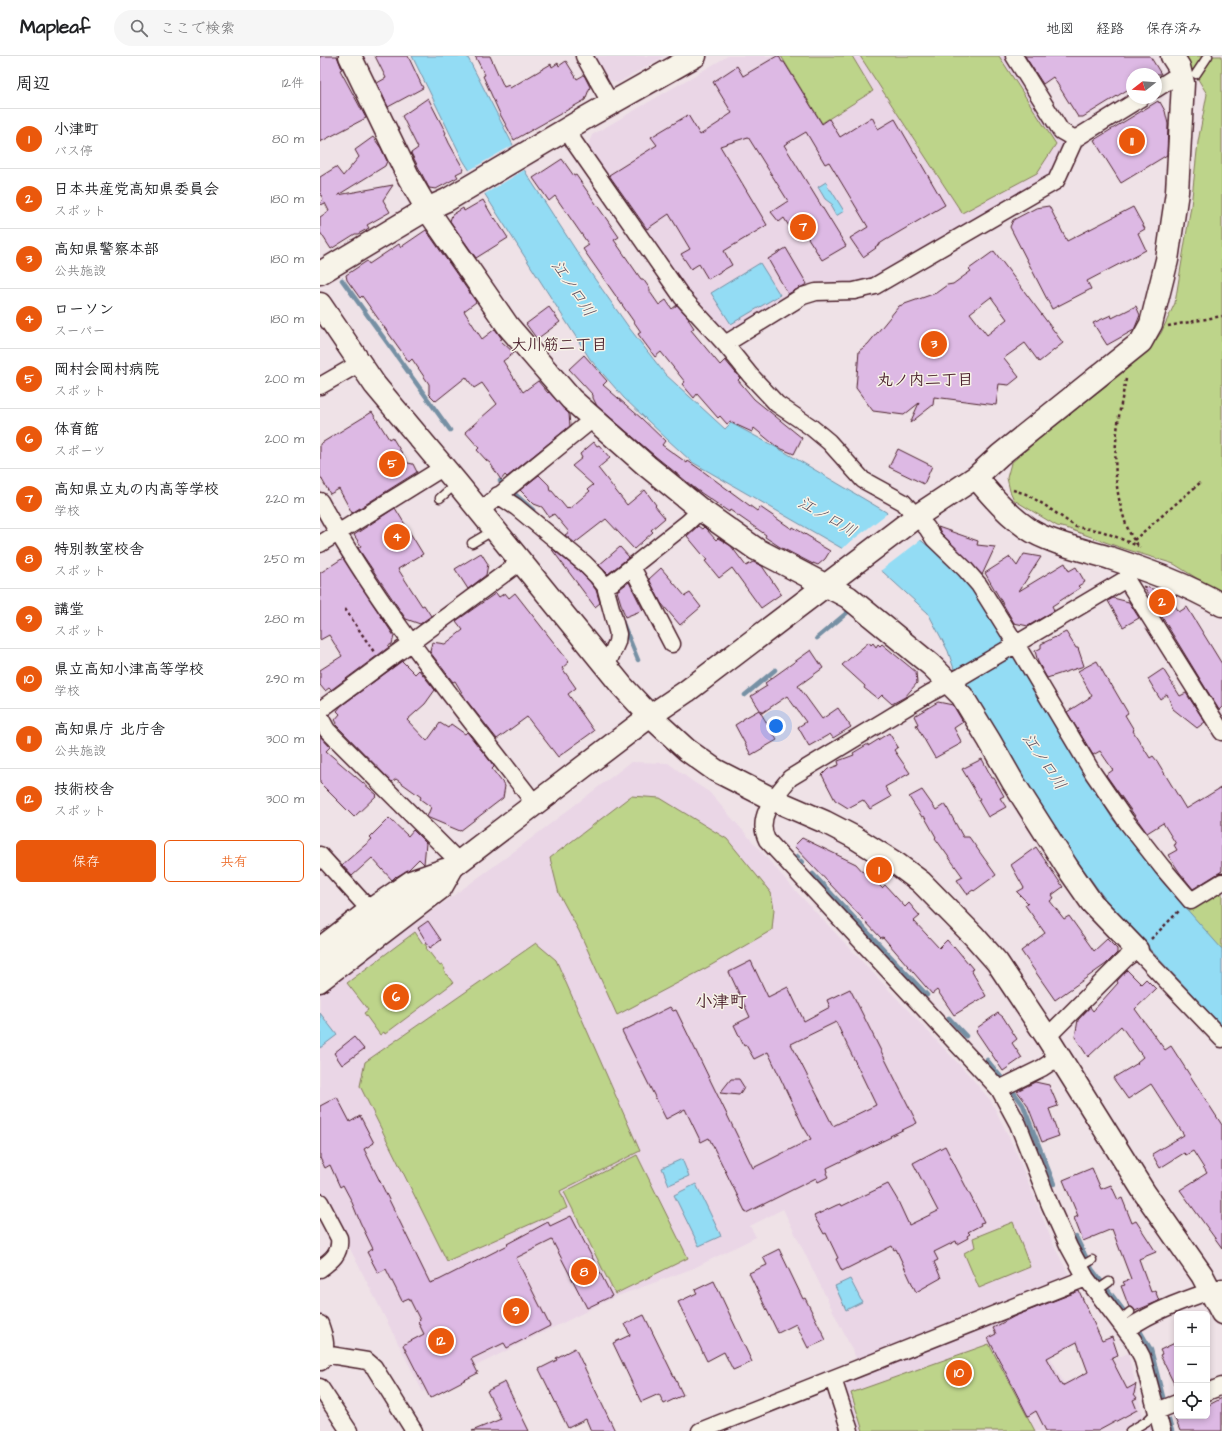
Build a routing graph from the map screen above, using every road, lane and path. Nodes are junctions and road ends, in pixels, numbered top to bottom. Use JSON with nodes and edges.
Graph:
{"nodes":[{"id":1,"x":350,"y":56,"type":"edge"},
{"id":2,"x":584,"y":56,"type":"edge"},
{"id":3,"x":695,"y":56,"type":"edge"},
{"id":4,"x":1014,"y":56,"type":"edge"},
{"id":5,"x":1208,"y":56,"type":"edge"},
{"id":6,"x":1183,"y":65,"type":"edge"},
{"id":7,"x":1162,"y":84,"type":"edge"},
{"id":8,"x":611,"y":104,"type":"junction"},
{"id":9,"x":1131,"y":104,"type":"edge"},
{"id":10,"x":567,"y":130,"type":"junction"},
{"id":11,"x":1075,"y":139,"type":"junction"},
{"id":12,"x":427,"y":209,"type":"junction"},
{"id":13,"x":320,"y":272,"type":"edge"},
{"id":14,"x":320,"y":304,"type":"edge"},
{"id":15,"x":1222,"y":316,"type":"edge"},
{"id":16,"x":1166,"y":326,"type":"dead end"},
{"id":17,"x":725,"y":344,"type":"junction"},
{"id":18,"x":360,"y":363,"type":"junction"},
{"id":19,"x":1126,"y":378,"type":"dead end"},
{"id":20,"x":320,"y":386,"type":"edge"},
{"id":21,"x":593,"y":419,"type":"junction"},
{"id":22,"x":451,"y":475,"type":"junction"},
{"id":23,"x":976,"y":477,"type":"junction"},
{"id":24,"x":1201,"y":482,"type":"dead end"},
{"id":25,"x":1009,"y":487,"type":"dead end"},
{"id":26,"x":504,"y":491,"type":"junction"},
{"id":27,"x":440,"y":498,"type":"dead end"},
{"id":28,"x":320,"y":501,"type":"edge"},
{"id":29,"x":701,"y":510,"type":"junction"},
{"id":30,"x":480,"y":511,"type":"junction"},
{"id":31,"x":913,"y":520,"type":"junction"},
{"id":32,"x":494,"y":529,"type":"junction"},
{"id":33,"x":337,"y":533,"type":"junction"},
{"id":34,"x":1134,"y":540,"type":"junction"},
{"id":35,"x":472,"y":543,"type":"dead end"},
{"id":36,"x":320,"y":544,"type":"edge"},
{"id":37,"x":1135,"y":560,"type":"junction"},
{"id":38,"x":520,"y":562,"type":"junction"},
{"id":39,"x":632,"y":567,"type":"junction"},
{"id":40,"x":609,"y":584,"type":"junction"},
{"id":41,"x":826,"y":586,"type":"junction"},
{"id":42,"x":1222,"y":605,"type":"edge"},
{"id":43,"x":346,"y":609,"type":"dead end"},
{"id":44,"x":411,"y":643,"type":"junction"},
{"id":45,"x":672,"y":644,"type":"dead end"},
{"id":46,"x":1014,"y":646,"type":"junction"},
{"id":47,"x":382,"y":664,"type":"junction"},
{"id":48,"x":606,"y":667,"type":"junction"},
{"id":49,"x":954,"y":680,"type":"junction"},
{"id":50,"x":320,"y":710,"type":"edge"},
{"id":51,"x":650,"y":716,"type":"junction"},
{"id":52,"x":320,"y":717,"type":"edge"},
{"id":53,"x":1222,"y":732,"type":"edge"},
{"id":54,"x":772,"y":799,"type":"junction"},
{"id":55,"x":535,"y":804,"type":"junction"},
{"id":56,"x":320,"y":855,"type":"edge"},
{"id":57,"x":459,"y":862,"type":"junction"},
{"id":58,"x":1222,"y":882,"type":"edge"},
{"id":59,"x":368,"y":908,"type":"junction"},
{"id":60,"x":1181,"y":909,"type":"dead end"},
{"id":61,"x":320,"y":945,"type":"edge"},
{"id":62,"x":1143,"y":945,"type":"junction"},
{"id":63,"x":320,"y":964,"type":"edge"},
{"id":64,"x":320,"y":984,"type":"edge"},
{"id":65,"x":1047,"y":1037,"type":"junction"},
{"id":66,"x":1222,"y":1038,"type":"edge"},
{"id":67,"x":1059,"y":1057,"type":"junction"},
{"id":68,"x":1006,"y":1086,"type":"junction"},
{"id":69,"x":320,"y":1202,"type":"edge"},
{"id":70,"x":1086,"y":1267,"type":"junction"},
{"id":71,"x":320,"y":1269,"type":"edge"},
{"id":72,"x":1203,"y":1295,"type":"edge"},
{"id":73,"x":1222,"y":1314,"type":"edge"},
{"id":74,"x":1128,"y":1321,"type":"junction"},
{"id":75,"x":320,"y":1324,"type":"edge"},
{"id":76,"x":322,"y":1358,"type":"edge"},
{"id":77,"x":833,"y":1379,"type":"junction"},
{"id":78,"x":1222,"y":1386,"type":"edge"},
{"id":79,"x":320,"y":1387,"type":"edge"},
{"id":80,"x":1210,"y":1391,"type":"edge"},
{"id":81,"x":1174,"y":1404,"type":"edge"},
{"id":82,"x":1157,"y":1411,"type":"junction"},
{"id":83,"x":732,"y":1425,"type":"edge"},
{"id":84,"x":349,"y":1431,"type":"edge"},
{"id":85,"x":414,"y":1431,"type":"edge"},
{"id":86,"x":700,"y":1431,"type":"edge"},
{"id":87,"x":850,"y":1431,"type":"edge"},
{"id":88,"x":1130,"y":1431,"type":"edge"},
{"id":89,"x":1162,"y":1431,"type":"edge"}],
"edges":[{"from":1,"to":12,"type":"street"},
{"from":2,"to":8,"type":"street"},
{"from":3,"to":8,"type":"street"},
{"from":4,"to":11,"type":"street"},
{"from":5,"to":6,"type":"lane"},
{"from":6,"to":7,"type":"street"},
{"from":6,"to":23,"type":"street"},
{"from":8,"to":10,"type":"street"},
{"from":9,"to":11,"type":"street"},
{"from":10,"to":12,"type":"street"},
{"from":10,"to":17,"type":"street"},
{"from":11,"to":17,"type":"street"},
{"from":12,"to":13,"type":"street"},
{"from":12,"to":21,"type":"street"},
{"from":14,"to":18,"type":"street"},
{"from":15,"to":16,"type":"path"},
{"from":17,"to":31,"type":"street"},
{"from":18,"to":20,"type":"street"},
{"from":18,"to":22,"type":"street"},
{"from":19,"to":34,"type":"path"},
{"from":21,"to":26,"type":"street"},
{"from":21,"to":29,"type":"street"},
{"from":22,"to":27,"type":"lane"},
{"from":22,"to":30,"type":"street"},
{"from":22,"to":33,"type":"street"},
{"from":23,"to":31,"type":"street"},
{"from":23,"to":37,"type":"street"},
{"from":24,"to":34,"type":"path"},
{"from":25,"to":37,"type":"path"},
{"from":26,"to":30,"type":"street"},
{"from":26,"to":40,"type":"street"},
{"from":28,"to":33,"type":"street"},
{"from":29,"to":39,"type":"street"},
{"from":29,"to":41,"type":"street"},
{"from":30,"to":32,"type":"street"},
{"from":31,"to":41,"type":"street"},
{"from":31,"to":46,"type":"street"},
{"from":32,"to":35,"type":"lane"},
{"from":32,"to":38,"type":"street"},
{"from":33,"to":36,"type":"street"},
{"from":33,"to":44,"type":"street"},
{"from":34,"to":37,"type":"path"},
{"from":37,"to":42,"type":"street"},
{"from":37,"to":46,"type":"street"},
{"from":37,"to":53,"type":"street"},
{"from":38,"to":44,"type":"street"},
{"from":38,"to":48,"type":"street"},
{"from":39,"to":40,"type":"street"},
{"from":39,"to":45,"type":"street"},
{"from":40,"to":48,"type":"street"},
{"from":41,"to":49,"type":"street"},
{"from":41,"to":51,"type":"street"},
{"from":43,"to":47,"type":"path"},
{"from":44,"to":47,"type":"street"},
{"from":44,"to":55,"type":"street"},
{"from":46,"to":49,"type":"street"},
{"from":46,"to":58,"type":"street"},
{"from":47,"to":50,"type":"street"},
{"from":48,"to":51,"type":"street"},
{"from":49,"to":54,"type":"street"},
{"from":49,"to":62,"type":"street"},
{"from":51,"to":54,"type":"street"},
{"from":51,"to":55,"type":"street"},
{"from":52,"to":57,"type":"street"},
{"from":54,"to":65,"type":"street"},
{"from":54,"to":68,"type":"street"},
{"from":55,"to":57,"type":"street"},
{"from":56,"to":59,"type":"street"},
{"from":57,"to":59,"type":"street"},
{"from":57,"to":63,"type":"street"},
{"from":57,"to":64,"type":"street"},
{"from":59,"to":61,"type":"street"},
{"from":60,"to":62,"type":"path"},
{"from":62,"to":65,"type":"street"},
{"from":62,"to":66,"type":"street"},
{"from":65,"to":67,"type":"street"},
{"from":67,"to":68,"type":"street"},
{"from":67,"to":72,"type":"street"},
{"from":68,"to":70,"type":"street"},
{"from":69,"to":71,"type":"street"},
{"from":70,"to":74,"type":"street"},
{"from":70,"to":77,"type":"street"},
{"from":72,"to":73,"type":"street"},
{"from":72,"to":74,"type":"street"},
{"from":74,"to":82,"type":"street"},
{"from":75,"to":76,"type":"street"},
{"from":76,"to":85,"type":"street"},
{"from":77,"to":83,"type":"street"},
{"from":77,"to":87,"type":"street"},
{"from":78,"to":80,"type":"street"},
{"from":79,"to":84,"type":"street"},
{"from":81,"to":82,"type":"street"},
{"from":82,"to":88,"type":"lane"},
{"from":82,"to":89,"type":"street"},
{"from":83,"to":86,"type":"street"}]}
